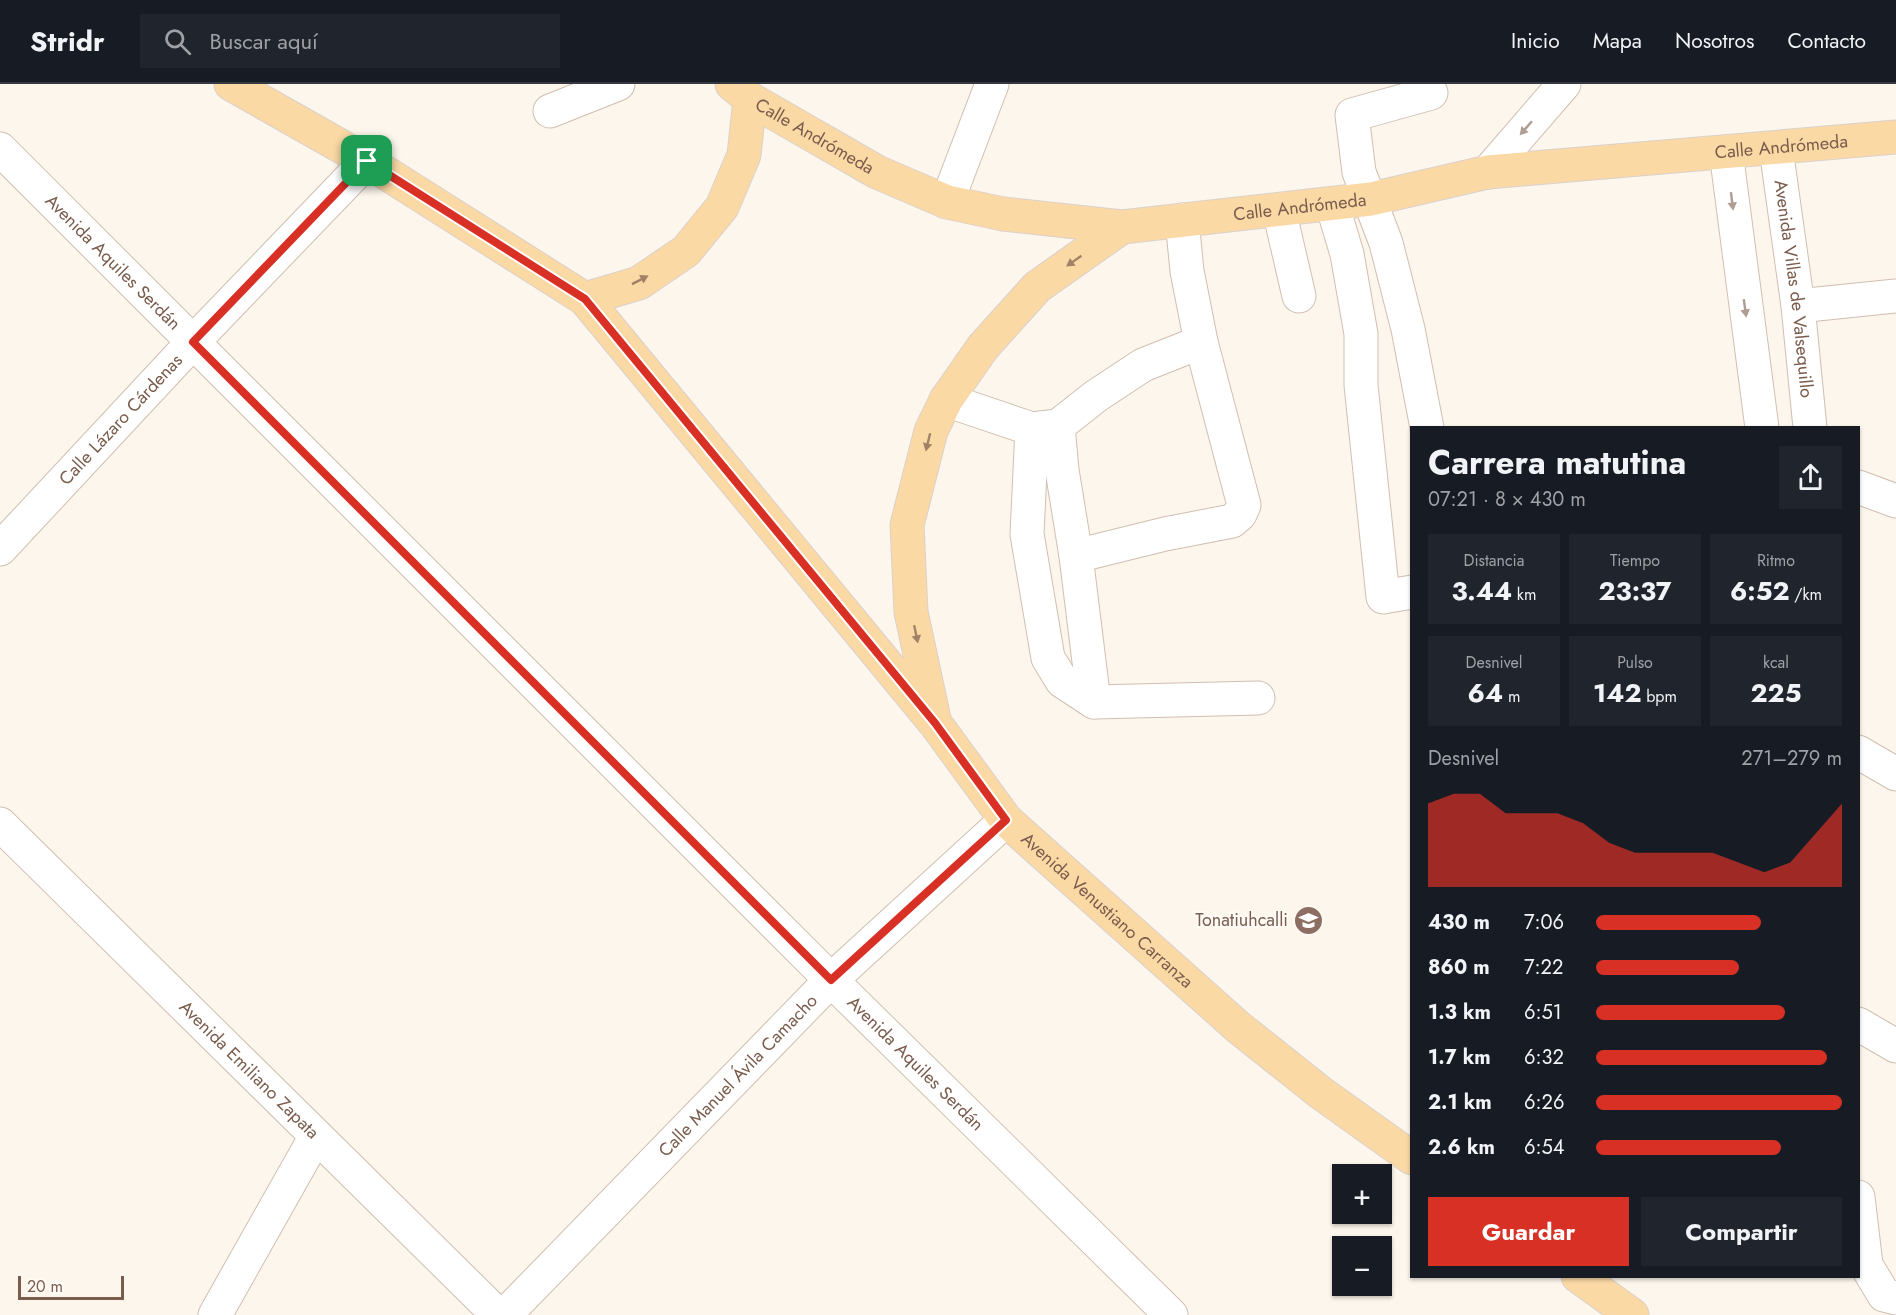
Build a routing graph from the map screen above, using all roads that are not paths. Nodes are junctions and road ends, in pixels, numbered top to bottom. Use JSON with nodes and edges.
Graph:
{"nodes":[{"id":1,"x":231,"y":84,"type":"edge"},
{"id":2,"x":618,"y":84,"type":"edge"},
{"id":3,"x":992,"y":84,"type":"edge"},
{"id":4,"x":1564,"y":84,"type":"edge"},
{"id":5,"x":741,"y":92,"type":"edge"},
{"id":6,"x":1431,"y":93,"type":"dead end"},
{"id":7,"x":550,"y":111,"type":"dead end"},
{"id":8,"x":1896,"y":137,"type":"edge"},
{"id":9,"x":0,"y":149,"type":"edge"},
{"id":10,"x":1776,"y":149,"type":"junction"},
{"id":11,"x":1726,"y":152,"type":"junction"},
{"id":12,"x":367,"y":161,"type":"junction"},
{"id":13,"x":1488,"y":172,"type":"junction"},
{"id":14,"x":1371,"y":199,"type":"junction"},
{"id":15,"x":947,"y":201,"type":"junction"},
{"id":16,"x":1332,"y":204,"type":"junction"},
{"id":17,"x":1279,"y":210,"type":"junction"},
{"id":18,"x":1182,"y":220,"type":"junction"},
{"id":19,"x":1122,"y":228,"type":"junction"},
{"id":20,"x":1299,"y":296,"type":"dead end"},
{"id":21,"x":1896,"y":296,"type":"edge"},
{"id":22,"x":585,"y":299,"type":"junction"},
{"id":23,"x":1798,"y":306,"type":"junction"},
{"id":24,"x":1408,"y":329,"type":"junction"},
{"id":25,"x":1361,"y":334,"type":"junction"},
{"id":26,"x":193,"y":342,"type":"junction"},
{"id":27,"x":1201,"y":342,"type":"junction"},
{"id":28,"x":946,"y":400,"type":"junction"},
{"id":29,"x":1427,"y":426,"type":"edge"},
{"id":30,"x":1762,"y":426,"type":"edge"},
{"id":31,"x":1810,"y":426,"type":"edge"},
{"id":32,"x":1045,"y":428,"type":"junction"},
{"id":33,"x":1860,"y":488,"type":"edge"},
{"id":34,"x":1896,"y":501,"type":"edge"},
{"id":35,"x":0,"y":549,"type":"edge"},
{"id":36,"x":1076,"y":556,"type":"junction"},
{"id":37,"x":1410,"y":591,"type":"edge"},
{"id":38,"x":1258,"y":698,"type":"dead end"},
{"id":39,"x":1094,"y":702,"type":"junction"},
{"id":40,"x":935,"y":723,"type":"junction"},
{"id":41,"x":1860,"y":753,"type":"edge"},
{"id":42,"x":1896,"y":774,"type":"edge"},
{"id":43,"x":1006,"y":820,"type":"junction"},
{"id":44,"x":0,"y":824,"type":"edge"},
{"id":45,"x":831,"y":980,"type":"junction"},
{"id":46,"x":1860,"y":1025,"type":"edge"},
{"id":47,"x":1896,"y":1046,"type":"edge"},
{"id":48,"x":316,"y":1137,"type":"junction"},
{"id":49,"x":1410,"y":1157,"type":"edge"},
{"id":50,"x":1860,"y":1214,"type":"edge"},
{"id":51,"x":1581,"y":1278,"type":"edge"},
{"id":52,"x":1890,"y":1297,"type":"edge"},
{"id":53,"x":214,"y":1315,"type":"edge"},
{"id":54,"x":498,"y":1315,"type":"edge"},
{"id":55,"x":505,"y":1315,"type":"edge"},
{"id":56,"x":1171,"y":1315,"type":"edge"},
{"id":57,"x":1632,"y":1315,"type":"edge"}],
"edges":[{"from":1,"to":12,"type":"main road","name":"Avenida Venustiano Carranza"},
{"from":2,"to":7,"type":"street"},
{"from":3,"to":15,"type":"street"},
{"from":4,"to":13,"type":"street","one_way":true},
{"from":5,"to":15,"type":"main road","name":"Calle Andrómeda"},
{"from":22,"to":5,"type":"main road","one_way":true},
{"from":6,"to":14,"type":"street"},
{"from":8,"to":10,"type":"main road","name":"Calle Andrómeda"},
{"from":9,"to":26,"type":"street","name":"Avenida Aquiles Serdán"},
{"from":10,"to":11,"type":"main road","name":"Calle Andrómeda"},
{"from":10,"to":23,"type":"street","name":"Avenida Villas de Valsequillo"},
{"from":11,"to":13,"type":"main road","name":"Calle Andrómeda"},
{"from":11,"to":30,"type":"street","one_way":true},
{"from":12,"to":22,"type":"main road","name":"Avenida Venustiano Carranza"},
{"from":12,"to":26,"type":"street","name":"Calle Lázaro Cárdenas"},
{"from":13,"to":14,"type":"main road","name":"Calle Andrómeda"},
{"from":14,"to":16,"type":"main road","name":"Calle Andrómeda"},
{"from":14,"to":24,"type":"street"},
{"from":15,"to":19,"type":"main road","name":"Calle Andrómeda"},
{"from":16,"to":17,"type":"main road","name":"Calle Andrómeda"},
{"from":16,"to":25,"type":"street"},
{"from":17,"to":18,"type":"main road","name":"Calle Andrómeda"},
{"from":17,"to":20,"type":"street"},
{"from":18,"to":19,"type":"main road","name":"Calle Andrómeda"},
{"from":18,"to":27,"type":"street"},
{"from":19,"to":28,"type":"main road","one_way":true},
{"from":21,"to":23,"type":"street"},
{"from":22,"to":40,"type":"main road","name":"Avenida Venustiano Carranza"},
{"from":23,"to":31,"type":"street","name":"Avenida Villas de Valsequillo"},
{"from":24,"to":25,"type":"street"},
{"from":24,"to":29,"type":"street"},
{"from":25,"to":37,"type":"street"},
{"from":26,"to":35,"type":"street","name":"Calle Lázaro Cárdenas"},
{"from":26,"to":45,"type":"street","name":"Avenida Aquiles Serdán"},
{"from":27,"to":32,"type":"street"},
{"from":27,"to":36,"type":"street"},
{"from":28,"to":32,"type":"street"},
{"from":28,"to":40,"type":"main road","one_way":true},
{"from":32,"to":36,"type":"street"},
{"from":32,"to":39,"type":"street"},
{"from":33,"to":34,"type":"street"},
{"from":36,"to":39,"type":"street"},
{"from":38,"to":39,"type":"street"},
{"from":40,"to":43,"type":"main road","name":"Avenida Venustiano Carranza"},
{"from":41,"to":42,"type":"street"},
{"from":43,"to":45,"type":"street","name":"Calle Manuel Ávila Camacho"},
{"from":43,"to":49,"type":"main road","name":"Avenida Venustiano Carranza"},
{"from":44,"to":48,"type":"street","name":"Avenida Emiliano Zapata"},
{"from":45,"to":55,"type":"street","name":"Calle Manuel Ávila Camacho"},
{"from":45,"to":56,"type":"street","name":"Avenida Aquiles Serdán"},
{"from":46,"to":47,"type":"street"},
{"from":48,"to":53,"type":"street"},
{"from":48,"to":54,"type":"street","name":"Avenida Emiliano Zapata"},
{"from":50,"to":52,"type":"street"},
{"from":51,"to":57,"type":"main road"}]}
